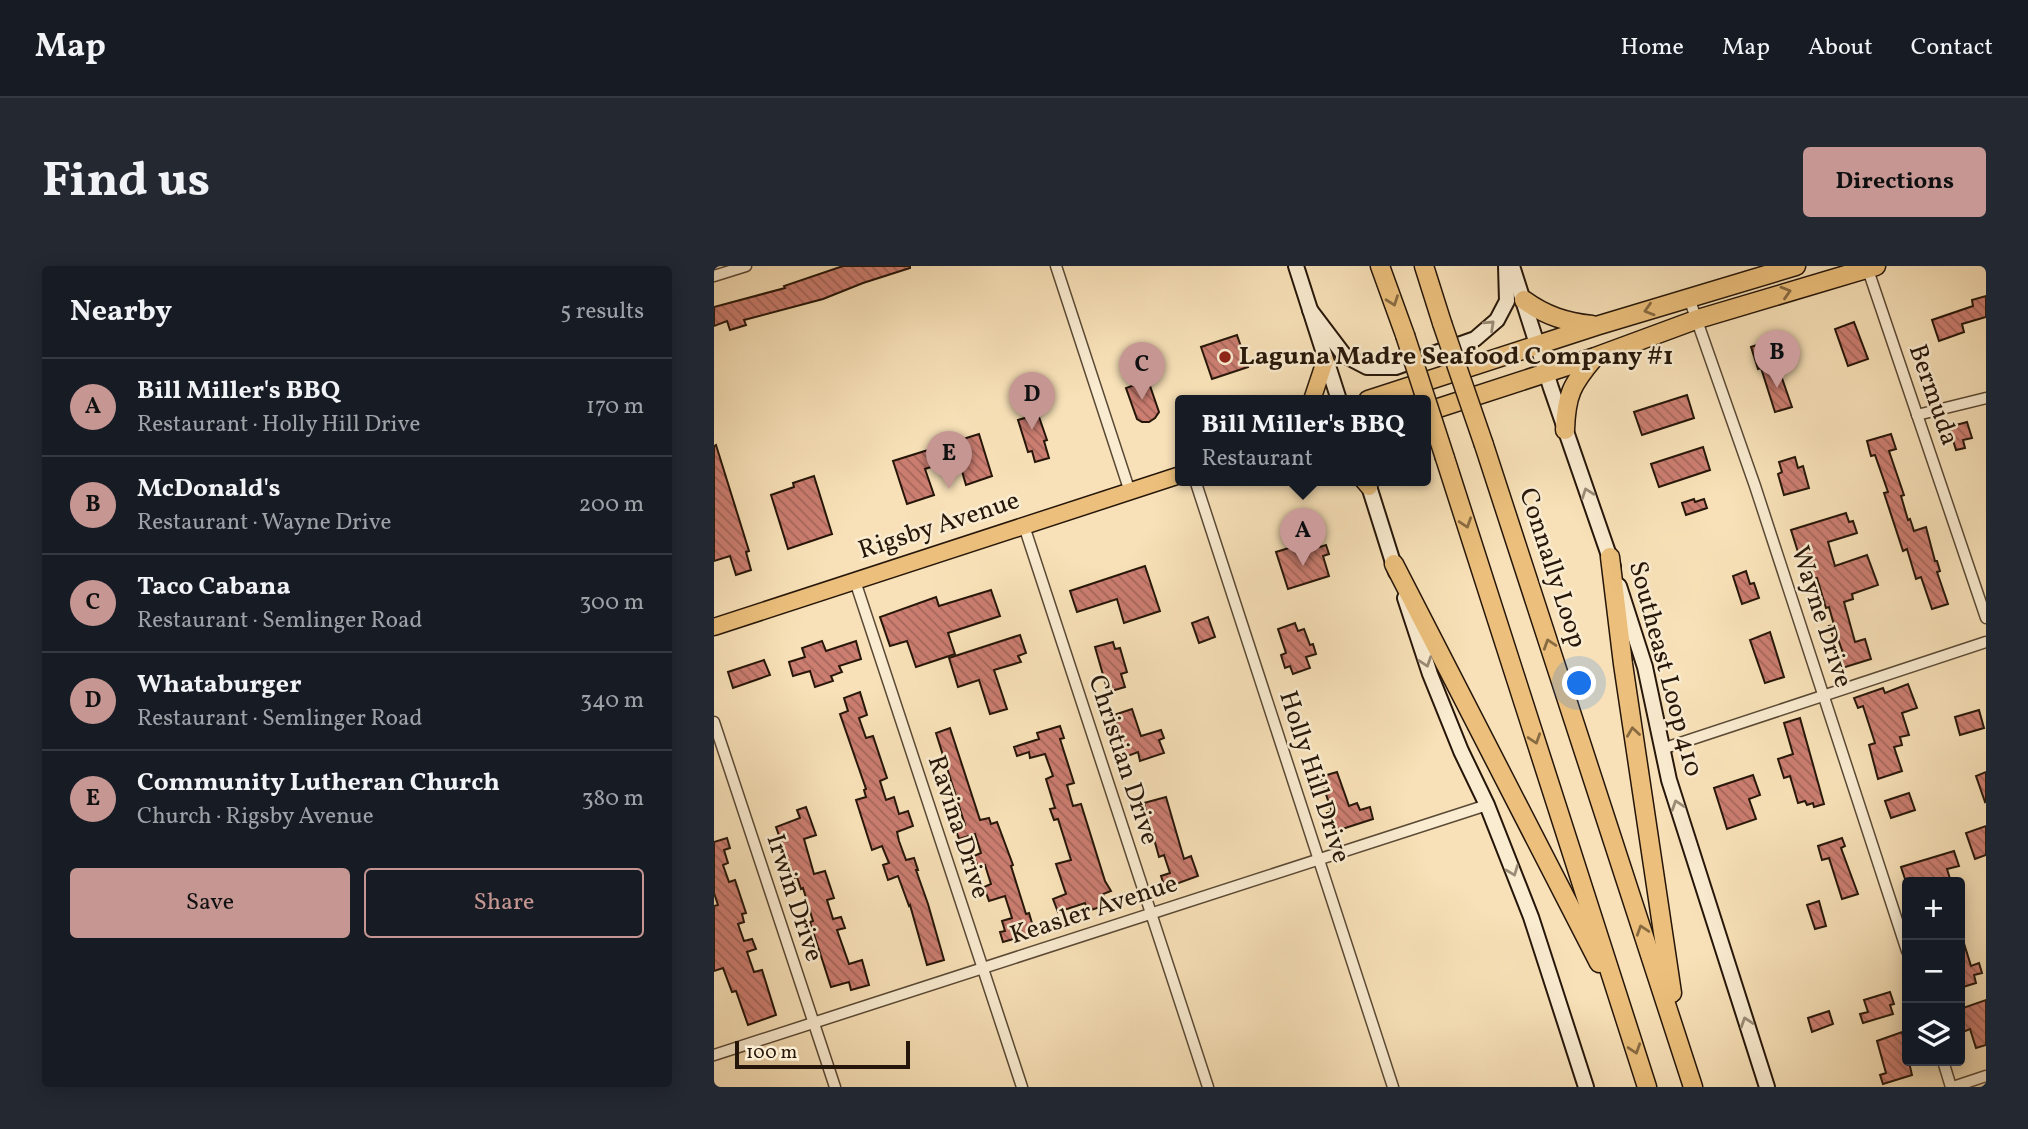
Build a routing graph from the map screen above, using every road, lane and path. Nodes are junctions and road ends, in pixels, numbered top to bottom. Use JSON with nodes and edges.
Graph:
{"nodes":[{"id":1,"x":747,"y":266,"type":"edge"},
{"id":2,"x":1056,"y":266,"type":"edge"},
{"id":3,"x":1296,"y":266,"type":"edge"},
{"id":4,"x":1380,"y":266,"type":"edge"},
{"id":5,"x":1424,"y":266,"type":"edge"},
{"id":6,"x":1506,"y":266,"type":"edge"},
{"id":7,"x":1512,"y":266,"type":"edge"},
{"id":8,"x":1796,"y":266,"type":"edge"},
{"id":9,"x":1870,"y":267,"type":"edge"},
{"id":10,"x":714,"y":276,"type":"edge"},
{"id":11,"x":1689,"y":298,"type":"junction"},
{"id":12,"x":1524,"y":300,"type":"junction"},
{"id":13,"x":1310,"y":310,"type":"junction"},
{"id":14,"x":1698,"y":319,"type":"junction"},
{"id":15,"x":1596,"y":326,"type":"junction"},
{"id":16,"x":1539,"y":345,"type":"junction"},
{"id":17,"x":1595,"y":357,"type":"junction"},
{"id":18,"x":1325,"y":361,"type":"junction"},
{"id":19,"x":1546,"y":373,"type":"junction"},
{"id":20,"x":1314,"y":395,"type":"edge"},
{"id":21,"x":1337,"y":395,"type":"edge"},
{"id":22,"x":1384,"y":395,"type":"edge"},
{"id":23,"x":1425,"y":395,"type":"edge"},
{"id":24,"x":1986,"y":398,"type":"edge"},
{"id":25,"x":1431,"y":410,"type":"edge"},
{"id":26,"x":1431,"y":415,"type":"edge"},
{"id":27,"x":1917,"y":415,"type":"junction"},
{"id":28,"x":1565,"y":430,"type":"junction"},
{"id":29,"x":1175,"y":477,"type":"edge"},
{"id":30,"x":1197,"y":486,"type":"edge"},
{"id":31,"x":1367,"y":486,"type":"edge"},
{"id":32,"x":1130,"y":492,"type":"junction"},
{"id":33,"x":1024,"y":526,"type":"junction"},
{"id":34,"x":1610,"y":557,"type":"junction"},
{"id":35,"x":1394,"y":564,"type":"junction"},
{"id":36,"x":855,"y":581,"type":"junction"},
{"id":37,"x":1986,"y":618,"type":"edge"},
{"id":38,"x":714,"y":627,"type":"edge"},
{"id":39,"x":1986,"y":642,"type":"edge"},
{"id":40,"x":1824,"y":695,"type":"junction"},
{"id":41,"x":714,"y":722,"type":"edge"},
{"id":42,"x":1662,"y":749,"type":"junction"},
{"id":43,"x":1487,"y":805,"type":"junction"},
{"id":44,"x":1319,"y":859,"type":"junction"},
{"id":45,"x":1152,"y":913,"type":"junction"},
{"id":46,"x":1903,"y":940,"type":"edge"},
{"id":47,"x":983,"y":967,"type":"junction"},
{"id":48,"x":1622,"y":1008,"type":"junction"},
{"id":49,"x":814,"y":1023,"type":"junction"},
{"id":50,"x":1679,"y":1042,"type":"junction"},
{"id":51,"x":714,"y":1055,"type":"edge"},
{"id":52,"x":1945,"y":1066,"type":"edge"},
{"id":53,"x":1986,"y":1076,"type":"edge"},
{"id":54,"x":835,"y":1087,"type":"edge"},
{"id":55,"x":1022,"y":1087,"type":"edge"},
{"id":56,"x":1208,"y":1087,"type":"edge"},
{"id":57,"x":1393,"y":1087,"type":"edge"},
{"id":58,"x":1586,"y":1087,"type":"edge"},
{"id":59,"x":1647,"y":1087,"type":"edge"},
{"id":60,"x":1693,"y":1087,"type":"edge"},
{"id":61,"x":1766,"y":1087,"type":"edge"},
{"id":62,"x":1952,"y":1087,"type":"edge"}],
"edges":[{"from":1,"to":10,"type":"street"},
{"from":2,"to":32,"type":"street"},
{"from":3,"to":13,"type":"main road"},
{"from":4,"to":23,"type":"highway","one_way":true,"bridge":true},
{"from":50,"to":5,"type":"highway","name":"Connally Loop","one_way":true,"bridge":true},
{"from":13,"to":6,"type":"main road","one_way":true},
{"from":7,"to":12,"type":"main road","name":"Southeast Loop 410"},
{"from":8,"to":11,"type":"highway"},
{"from":14,"to":9,"type":"highway","one_way":true},
{"from":9,"to":27,"type":"street","name":"Bermuda"},
{"from":11,"to":14,"type":"street","name":"Wayne Drive"},
{"from":11,"to":15,"type":"highway","one_way":true},
{"from":12,"to":15,"type":"highway"},
{"from":12,"to":16,"type":"main road","name":"Southeast Loop 410"},
{"from":13,"to":18,"type":"main road"},
{"from":14,"to":17,"type":"highway"},
{"from":14,"to":40,"type":"street","name":"Wayne Drive"},
{"from":15,"to":16,"type":"highway"},
{"from":16,"to":19,"type":"main road","name":"Southeast Loop 410"},
{"from":16,"to":22,"type":"highway"},
{"from":17,"to":19,"type":"highway"},
{"from":17,"to":28,"type":"highway"},
{"from":18,"to":20,"type":"main road"},
{"from":18,"to":21,"type":"main road"},
{"from":19,"to":25,"type":"highway"},
{"from":19,"to":28,"type":"main road","name":"Southeast Loop 410"},
{"from":24,"to":27,"type":"street"},
{"from":26,"to":48,"type":"highway","one_way":true,"bridge":true},
{"from":27,"to":37,"type":"street","name":"Bermuda"},
{"from":34,"to":28,"type":"main road","name":"Southeast Loop 410","one_way":true},
{"from":29,"to":32,"type":"main road","name":"Rigsby Avenue"},
{"from":30,"to":44,"type":"street","name":"Holly Hill Drive"},
{"from":31,"to":35,"type":"main road"},
{"from":32,"to":33,"type":"main road","name":"Rigsby Avenue"},
{"from":33,"to":36,"type":"main road","name":"Rigsby Avenue"},
{"from":33,"to":45,"type":"street","name":"Christian Drive"},
{"from":34,"to":42,"type":"main road","name":"Southeast Loop 410"},
{"from":50,"to":34,"type":"highway","one_way":true},
{"from":35,"to":43,"type":"main road","one_way":true},
{"from":35,"to":48,"type":"highway"},
{"from":36,"to":38,"type":"main road","name":"Rigsby Avenue"},
{"from":36,"to":47,"type":"street","name":"Ravina Drive"},
{"from":39,"to":40,"type":"street"},
{"from":40,"to":42,"type":"street"},
{"from":40,"to":46,"type":"street","name":"Wayne Drive"},
{"from":41,"to":49,"type":"street","name":"Irwin Drive"},
{"from":61,"to":42,"type":"main road","name":"Southeast Loop 410","one_way":true},
{"from":43,"to":44,"type":"street","name":"Keasler Avenue"},
{"from":43,"to":58,"type":"main road","one_way":true},
{"from":44,"to":45,"type":"street","name":"Keasler Avenue"},
{"from":44,"to":57,"type":"street","name":"Holly Hill Drive"},
{"from":45,"to":47,"type":"street","name":"Keasler Avenue"},
{"from":45,"to":56,"type":"street","name":"Christian Drive"},
{"from":47,"to":49,"type":"street","name":"Keasler Avenue"},
{"from":47,"to":55,"type":"street","name":"Ravina Drive"},
{"from":48,"to":59,"type":"highway","one_way":true},
{"from":49,"to":51,"type":"street","name":"Keasler Avenue"},
{"from":49,"to":54,"type":"street","name":"Irwin Drive"},
{"from":50,"to":60,"type":"highway","name":"Connally Loop"},
{"from":52,"to":62,"type":"street"},
{"from":53,"to":62,"type":"street"}]}
